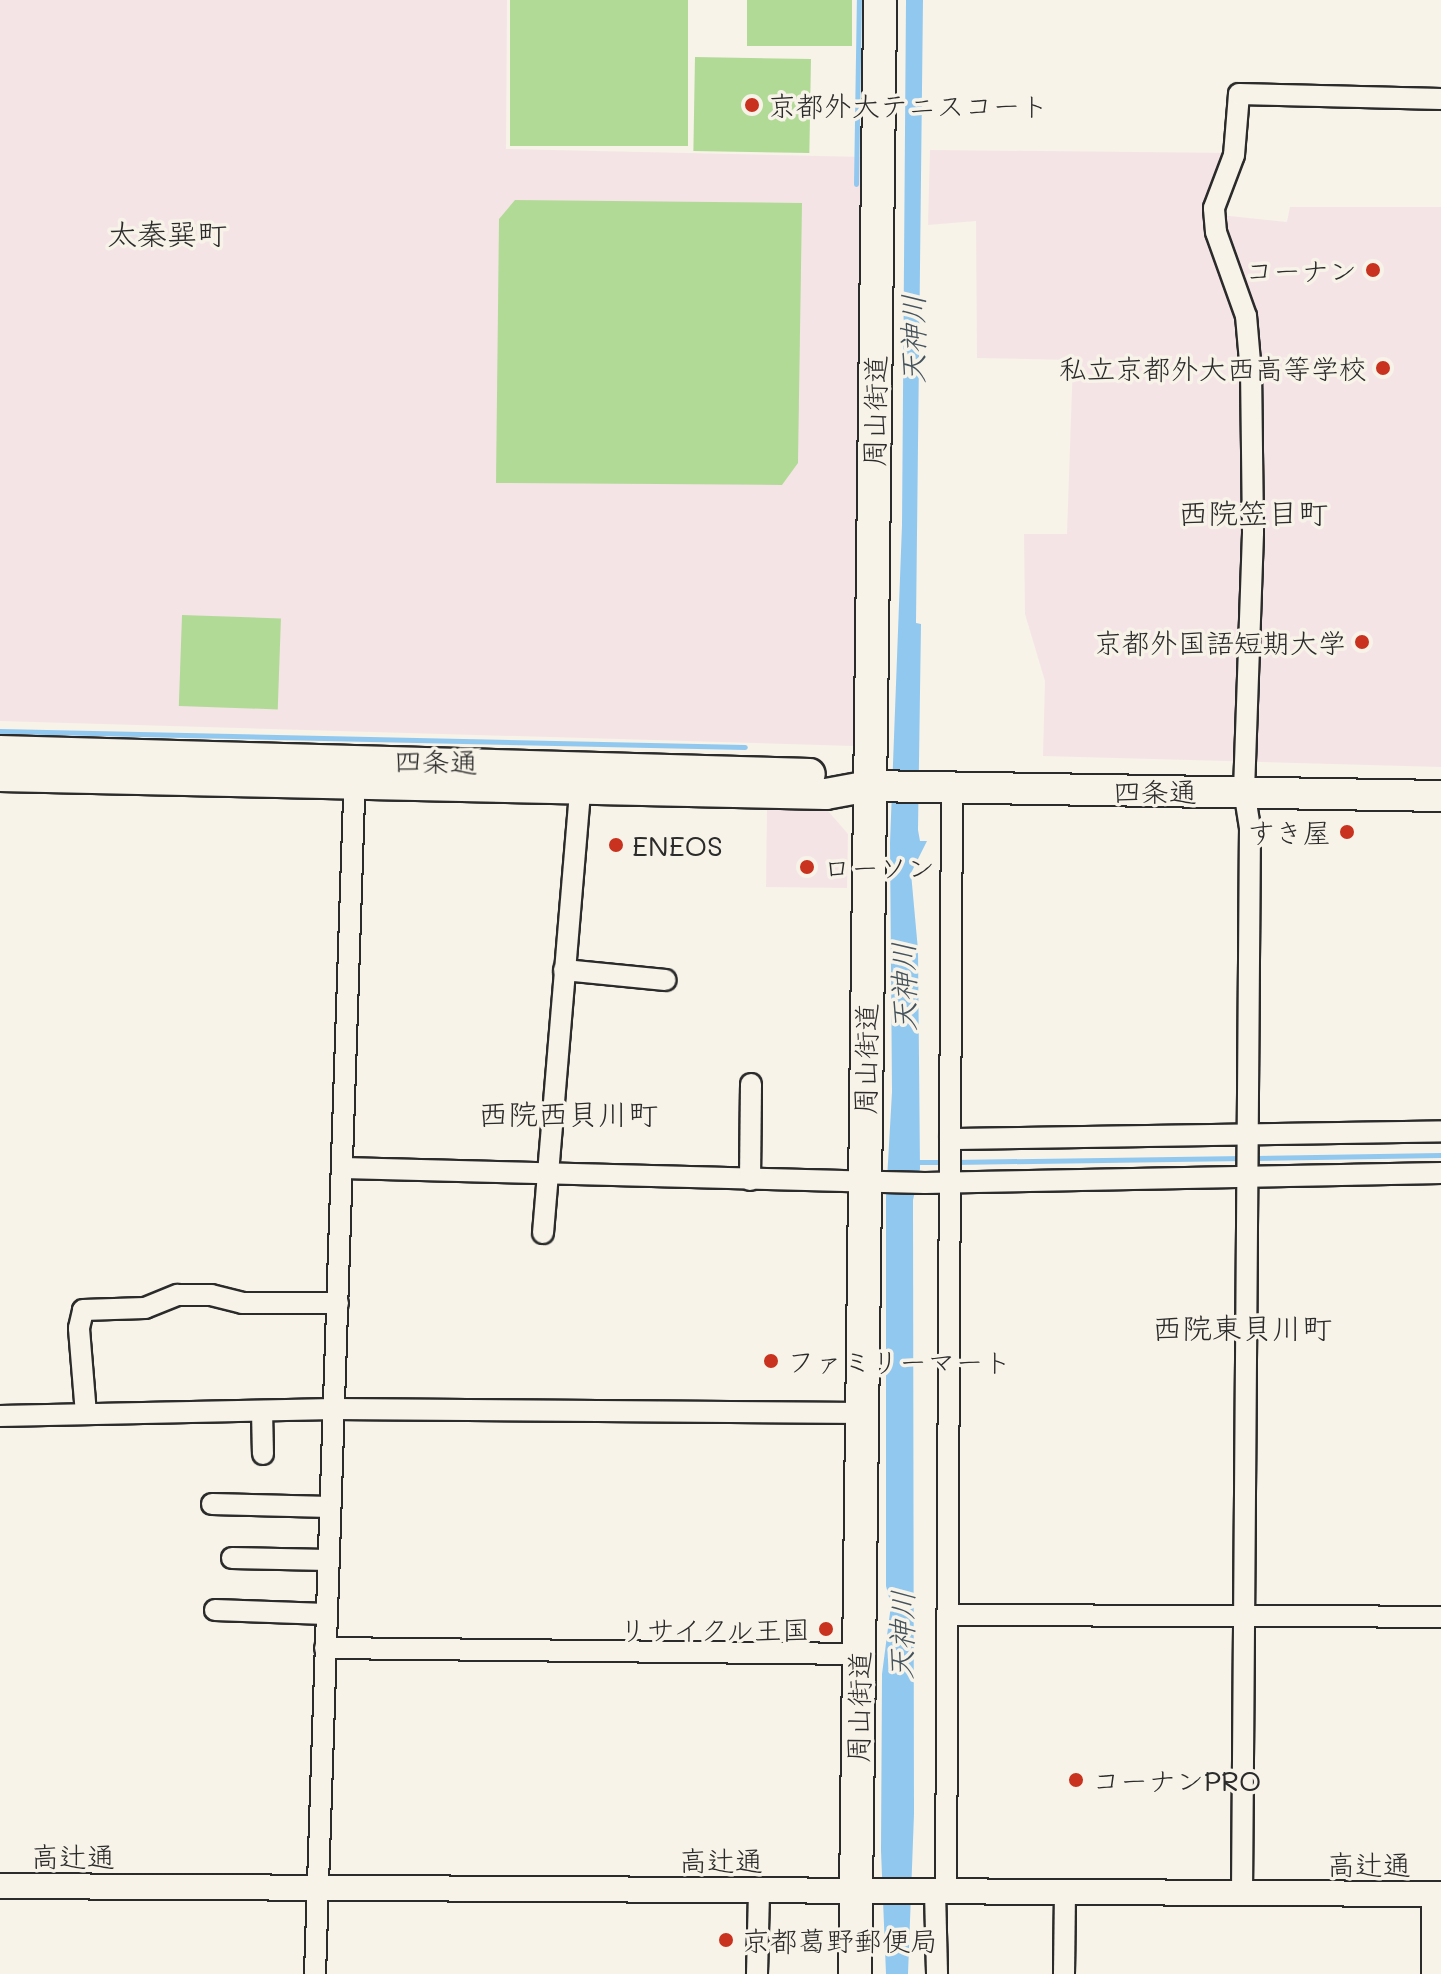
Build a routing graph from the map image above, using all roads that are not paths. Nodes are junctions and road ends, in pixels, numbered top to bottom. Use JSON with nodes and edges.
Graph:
{"nodes":[{"id":1,"x":880,"y":0,"type":"edge"},
{"id":2,"x":1441,"y":99,"type":"edge"},
{"id":3,"x":0,"y":751,"type":"edge"},
{"id":4,"x":355,"y":771,"type":"junction"},
{"id":5,"x":0,"y":776,"type":"edge"},
{"id":6,"x":581,"y":777,"type":"junction"},
{"id":7,"x":878,"y":787,"type":"junction"},
{"id":8,"x":938,"y":788,"type":"junction"},
{"id":9,"x":1244,"y":791,"type":"junction"},
{"id":10,"x":1441,"y":796,"type":"edge"},
{"id":11,"x":564,"y":970,"type":"junction"},
{"id":12,"x":666,"y":980,"type":"dead end"},
{"id":13,"x":751,"y":1084,"type":"dead end"},
{"id":14,"x":1441,"y":1131,"type":"edge"},
{"id":15,"x":1247,"y":1134,"type":"junction"},
{"id":16,"x":950,"y":1143,"type":"junction"},
{"id":17,"x":343,"y":1168,"type":"junction"},
{"id":18,"x":1441,"y":1173,"type":"edge"},
{"id":19,"x":548,"y":1176,"type":"junction"},
{"id":20,"x":1247,"y":1177,"type":"junction"},
{"id":21,"x":950,"y":1178,"type":"junction"},
{"id":22,"x":750,"y":1180,"type":"junction"},
{"id":23,"x":873,"y":1182,"type":"junction"},
{"id":24,"x":543,"y":1233,"type":"dead end"},
{"id":25,"x":338,"y":1303,"type":"junction"},
{"id":26,"x":334,"y":1409,"type":"junction"},
{"id":27,"x":262,"y":1411,"type":"junction"},
{"id":28,"x":862,"y":1413,"type":"junction"},
{"id":29,"x":86,"y":1414,"type":"junction"},
{"id":30,"x":0,"y":1416,"type":"edge"},
{"id":31,"x":263,"y":1454,"type":"dead end"},
{"id":32,"x":212,"y":1504,"type":"dead end"},
{"id":33,"x":330,"y":1507,"type":"junction"},
{"id":34,"x":232,"y":1558,"type":"dead end"},
{"id":35,"x":328,"y":1560,"type":"junction"},
{"id":36,"x":215,"y":1610,"type":"dead end"},
{"id":37,"x":326,"y":1614,"type":"junction"},
{"id":38,"x":947,"y":1615,"type":"junction"},
{"id":39,"x":1244,"y":1616,"type":"junction"},
{"id":40,"x":1441,"y":1617,"type":"edge"},
{"id":41,"x":325,"y":1648,"type":"junction"},
{"id":42,"x":859,"y":1654,"type":"junction"},
{"id":43,"x":0,"y":1886,"type":"edge"},
{"id":44,"x":316,"y":1888,"type":"junction"},
{"id":45,"x":759,"y":1890,"type":"junction"},
{"id":46,"x":866,"y":1891,"type":"junction"},
{"id":47,"x":933,"y":1891,"type":"junction"},
{"id":48,"x":1065,"y":1892,"type":"junction"},
{"id":49,"x":1242,"y":1893,"type":"junction"},
{"id":50,"x":1437,"y":1894,"type":"edge"},
{"id":51,"x":315,"y":1974,"type":"edge"},
{"id":52,"x":757,"y":1974,"type":"edge"},
{"id":53,"x":855,"y":1974,"type":"edge"},
{"id":54,"x":937,"y":1974,"type":"edge"},
{"id":55,"x":1064,"y":1974,"type":"edge"},
{"id":56,"x":1432,"y":1974,"type":"edge"}],
"edges":[{"from":1,"to":7,"type":"highway","name":"周山街道"},
{"from":2,"to":9,"type":"street"},
{"from":3,"to":4,"type":"main road","name":"四条通"},
{"from":4,"to":5,"type":"main road","name":"四条通"},
{"from":4,"to":6,"type":"main road","name":"四条通"},
{"from":4,"to":17,"type":"street"},
{"from":6,"to":7,"type":"main road","name":"四条通"},
{"from":6,"to":11,"type":"street"},
{"from":7,"to":8,"type":"main road","name":"四条通"},
{"from":7,"to":23,"type":"highway","name":"周山街道"},
{"from":8,"to":9,"type":"main road","name":"四条通"},
{"from":8,"to":16,"type":"street"},
{"from":9,"to":10,"type":"main road","name":"四条通"},
{"from":9,"to":15,"type":"street"},
{"from":11,"to":12,"type":"street"},
{"from":11,"to":19,"type":"street"},
{"from":13,"to":22,"type":"street"},
{"from":14,"to":15,"type":"street"},
{"from":15,"to":16,"type":"street"},
{"from":15,"to":20,"type":"street"},
{"from":16,"to":21,"type":"street"},
{"from":17,"to":19,"type":"street"},
{"from":17,"to":25,"type":"street"},
{"from":18,"to":20,"type":"street"},
{"from":19,"to":22,"type":"street"},
{"from":19,"to":24,"type":"street"},
{"from":20,"to":21,"type":"street"},
{"from":20,"to":39,"type":"street"},
{"from":21,"to":23,"type":"street"},
{"from":21,"to":38,"type":"street"},
{"from":22,"to":23,"type":"street"},
{"from":23,"to":28,"type":"highway","name":"周山街道"},
{"from":25,"to":26,"type":"street"},
{"from":25,"to":29,"type":"street"},
{"from":26,"to":27,"type":"street"},
{"from":26,"to":28,"type":"street"},
{"from":26,"to":33,"type":"street"},
{"from":27,"to":29,"type":"street"},
{"from":27,"to":31,"type":"street"},
{"from":28,"to":42,"type":"highway","name":"周山街道"},
{"from":29,"to":30,"type":"street"},
{"from":32,"to":33,"type":"street"},
{"from":33,"to":35,"type":"street"},
{"from":34,"to":35,"type":"street"},
{"from":35,"to":37,"type":"street"},
{"from":36,"to":37,"type":"street"},
{"from":37,"to":41,"type":"street"},
{"from":38,"to":39,"type":"street"},
{"from":38,"to":47,"type":"street"},
{"from":39,"to":40,"type":"street"},
{"from":39,"to":49,"type":"street"},
{"from":41,"to":42,"type":"street"},
{"from":41,"to":44,"type":"street"},
{"from":42,"to":46,"type":"highway","name":"周山街道"},
{"from":43,"to":44,"type":"street","name":"高辻通"},
{"from":44,"to":45,"type":"street","name":"高辻通"},
{"from":44,"to":51,"type":"street"},
{"from":45,"to":46,"type":"street","name":"高辻通"},
{"from":45,"to":52,"type":"street"},
{"from":46,"to":47,"type":"street","name":"高辻通"},
{"from":46,"to":53,"type":"highway","name":"周山街道"},
{"from":47,"to":48,"type":"street","name":"高辻通"},
{"from":47,"to":54,"type":"street"},
{"from":48,"to":49,"type":"street","name":"高辻通"},
{"from":48,"to":55,"type":"street"},
{"from":49,"to":50,"type":"street","name":"高辻通"},
{"from":50,"to":56,"type":"street"}]}
